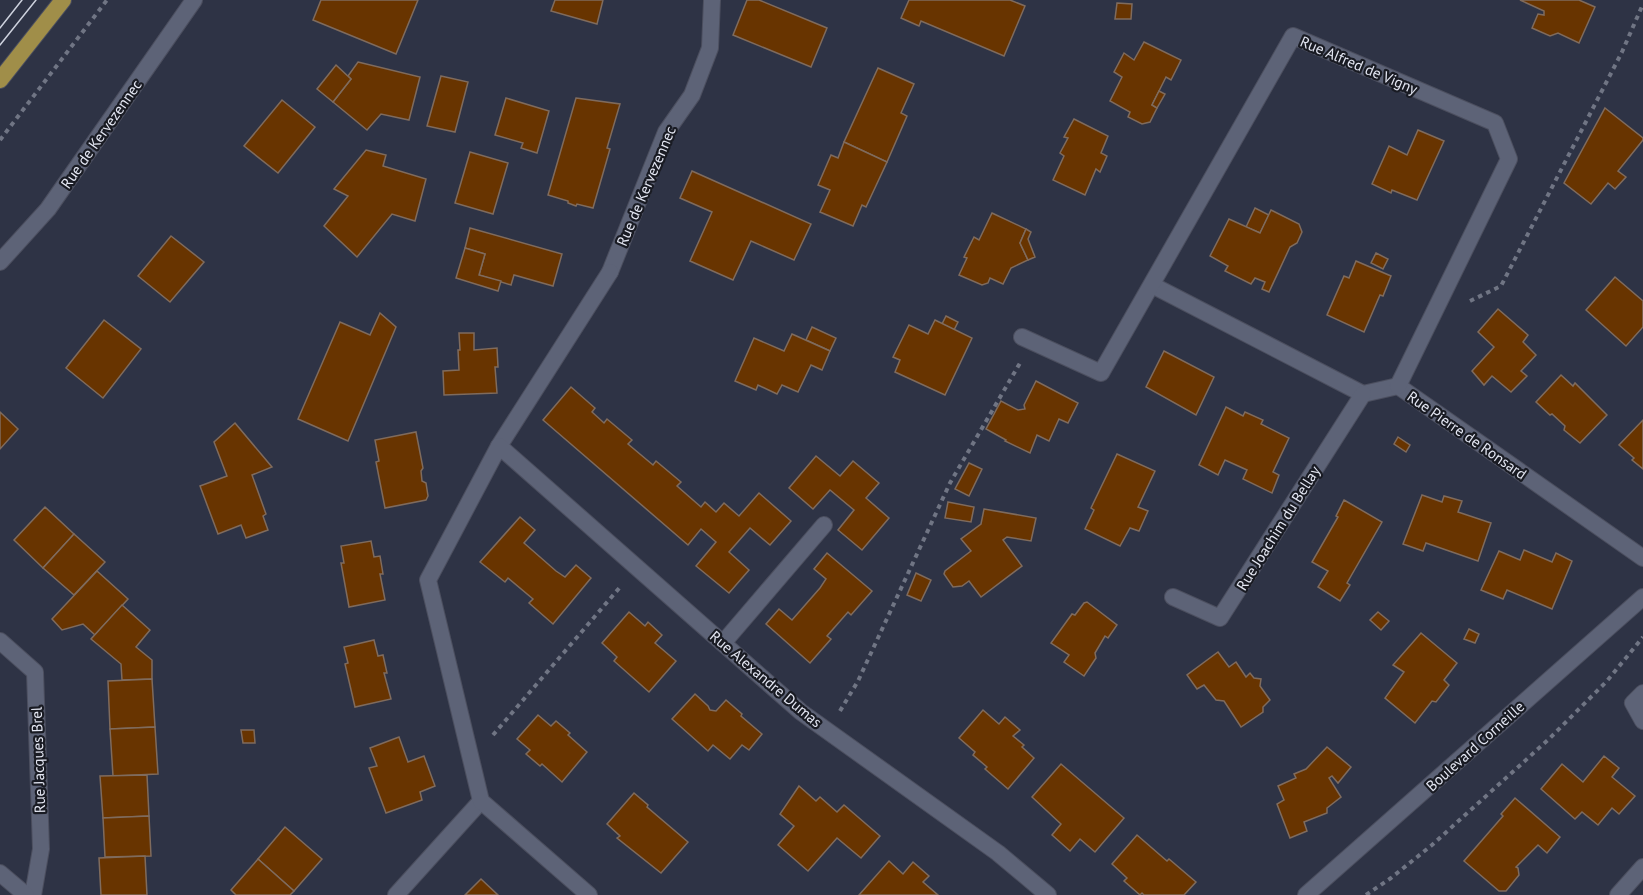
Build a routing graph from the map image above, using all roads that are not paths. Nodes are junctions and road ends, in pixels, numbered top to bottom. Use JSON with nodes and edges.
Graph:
{"nodes":[{"id":1,"x":63,"y":0,"type":"edge"},
{"id":2,"x":194,"y":0,"type":"edge"},
{"id":3,"x":712,"y":0,"type":"edge"},
{"id":4,"x":0,"y":80,"type":"edge"},
{"id":5,"x":0,"y":262,"type":"edge"},
{"id":6,"x":1152,"y":285,"type":"junction"},
{"id":7,"x":1027,"y":340,"type":"road end"},
{"id":8,"x":1398,"y":386,"type":"junction"},
{"id":9,"x":1363,"y":394,"type":"junction"},
{"id":10,"x":499,"y":446,"type":"junction"},
{"id":11,"x":824,"y":525,"type":"dead end"},
{"id":12,"x":1643,"y":558,"type":"edge"},
{"id":13,"x":1173,"y":597,"type":"dead end"},
{"id":14,"x":1643,"y":597,"type":"edge"},
{"id":15,"x":0,"y":641,"type":"edge"},
{"id":16,"x":723,"y":643,"type":"junction"},
{"id":17,"x":1638,"y":698,"type":"edge"},
{"id":18,"x":1643,"y":721,"type":"edge"},
{"id":19,"x":481,"y":801,"type":"junction"},
{"id":20,"x":1643,"y":867,"type":"edge"},
{"id":21,"x":0,"y":873,"type":"edge"},
{"id":22,"x":26,"y":895,"type":"edge"},
{"id":23,"x":33,"y":895,"type":"edge"},
{"id":24,"x":396,"y":895,"type":"edge"},
{"id":25,"x":589,"y":895,"type":"edge"},
{"id":26,"x":1048,"y":895,"type":"edge"},
{"id":27,"x":1306,"y":895,"type":"edge"},
{"id":28,"x":1618,"y":895,"type":"edge"}],
"edges":[{"from":1,"to":4,"type":"main road"},
{"from":2,"to":5,"type":"street","name":"Rue de Kervezennec"},
{"from":3,"to":10,"type":"street","name":"Rue de Kervezennec"},
{"from":6,"to":7,"type":"street","name":"Rue Alfred de Vigny"},
{"from":6,"to":8,"type":"street","name":"Rue Alfred de Vigny"},
{"from":6,"to":9,"type":"street"},
{"from":8,"to":9,"type":"street","name":"Rue Pierre de Ronsard"},
{"from":8,"to":12,"type":"street","name":"Rue Pierre de Ronsard"},
{"from":9,"to":13,"type":"street","name":"Rue Joachim du Bellay"},
{"from":10,"to":16,"type":"street","name":"Rue Alexandre Dumas"},
{"from":10,"to":19,"type":"street"},
{"from":11,"to":16,"type":"street"},
{"from":14,"to":27,"type":"street","name":"Boulevard Corneille"},
{"from":15,"to":23,"type":"street","name":"Rue Jacques Brel"},
{"from":16,"to":26,"type":"street","name":"Rue Alexandre Dumas"},
{"from":17,"to":18,"type":"street"},
{"from":19,"to":24,"type":"street"},
{"from":19,"to":25,"type":"street"},
{"from":20,"to":28,"type":"street"},
{"from":21,"to":22,"type":"street"}]}
